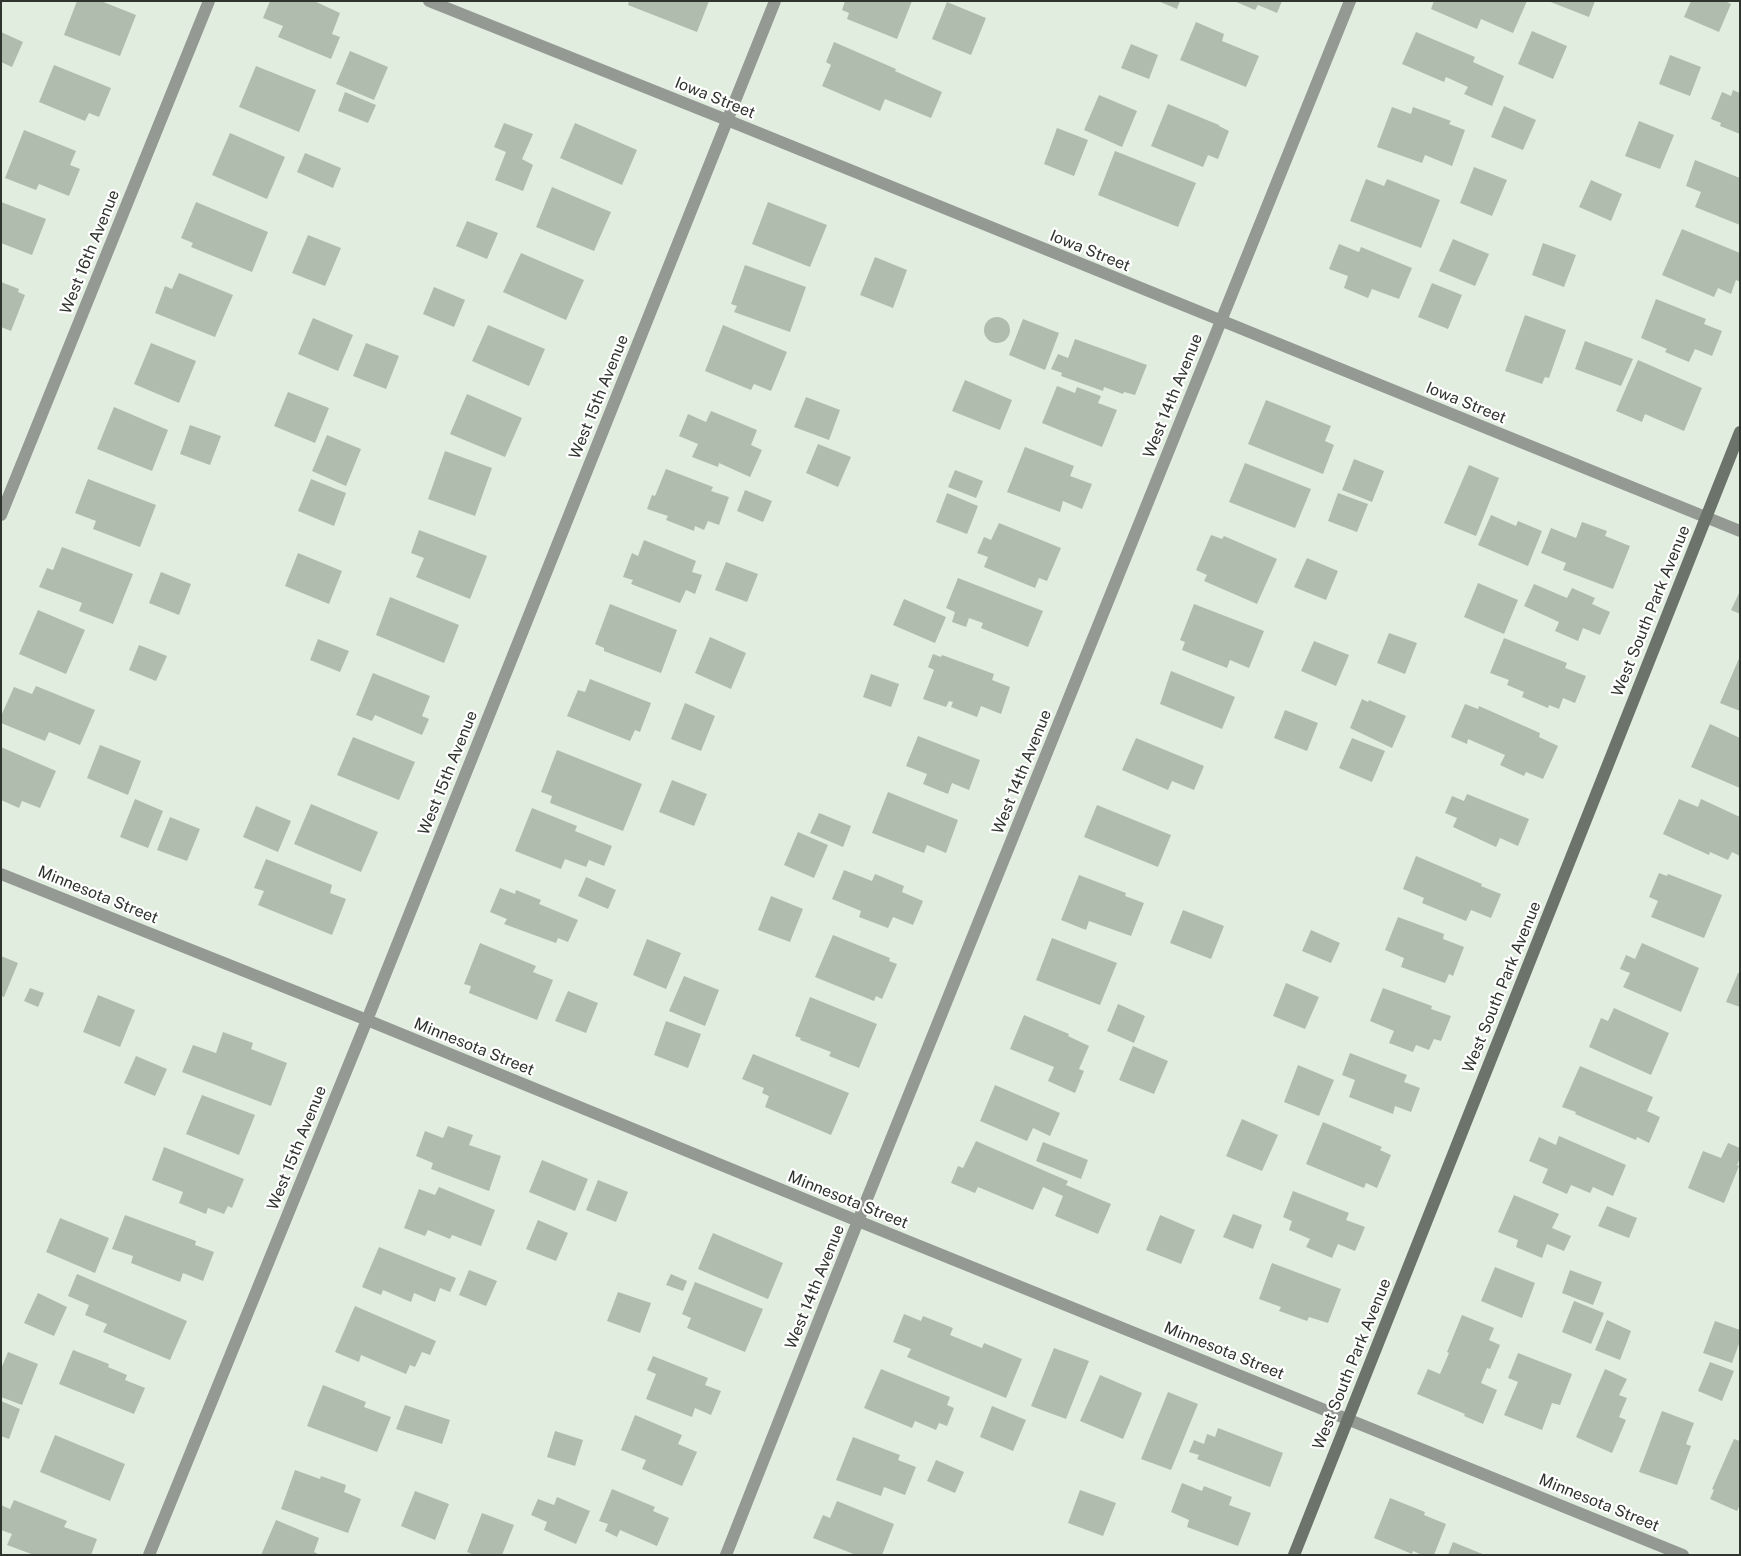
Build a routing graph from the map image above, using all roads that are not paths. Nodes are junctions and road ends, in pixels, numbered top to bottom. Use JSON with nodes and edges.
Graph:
{"nodes":[{"id":1,"x":209,"y":1,"type":"edge"},
{"id":2,"x":429,"y":1,"type":"edge"},
{"id":3,"x":775,"y":1,"type":"edge"},
{"id":4,"x":1350,"y":1,"type":"edge"},
{"id":5,"x":727,"y":120,"type":"junction"},
{"id":6,"x":1221,"y":322,"type":"junction"},
{"id":7,"x":1740,"y":432,"type":"edge"},
{"id":8,"x":1,"y":515,"type":"edge"},
{"id":9,"x":1705,"y":517,"type":"junction"},
{"id":10,"x":1740,"y":531,"type":"edge"},
{"id":11,"x":1,"y":874,"type":"edge"},
{"id":12,"x":366,"y":1020,"type":"junction"},
{"id":13,"x":858,"y":1221,"type":"junction"},
{"id":14,"x":1348,"y":1419,"type":"junction"},
{"id":15,"x":149,"y":1555,"type":"edge"},
{"id":16,"x":726,"y":1555,"type":"edge"},
{"id":17,"x":1294,"y":1555,"type":"edge"},
{"id":18,"x":1684,"y":1555,"type":"edge"}],
"edges":[{"from":1,"to":8,"type":"street","name":"West 16th Avenue"},
{"from":2,"to":5,"type":"street","name":"Iowa Street"},
{"from":3,"to":5,"type":"street","name":"West 15th Avenue"},
{"from":4,"to":6,"type":"street","name":"West 14th Avenue"},
{"from":5,"to":6,"type":"street","name":"Iowa Street"},
{"from":5,"to":12,"type":"street","name":"West 15th Avenue"},
{"from":6,"to":9,"type":"street","name":"Iowa Street"},
{"from":6,"to":13,"type":"street","name":"West 14th Avenue"},
{"from":7,"to":9,"type":"main road","name":"West South Park Avenue"},
{"from":9,"to":10,"type":"street","name":"Iowa Street"},
{"from":9,"to":14,"type":"main road","name":"West South Park Avenue"},
{"from":11,"to":12,"type":"street","name":"Minnesota Street"},
{"from":12,"to":13,"type":"street","name":"Minnesota Street"},
{"from":12,"to":15,"type":"street","name":"West 15th Avenue"},
{"from":13,"to":14,"type":"street","name":"Minnesota Street"},
{"from":13,"to":16,"type":"street","name":"West 14th Avenue"},
{"from":14,"to":17,"type":"main road","name":"West South Park Avenue"},
{"from":14,"to":18,"type":"street","name":"Minnesota Street"}]}
